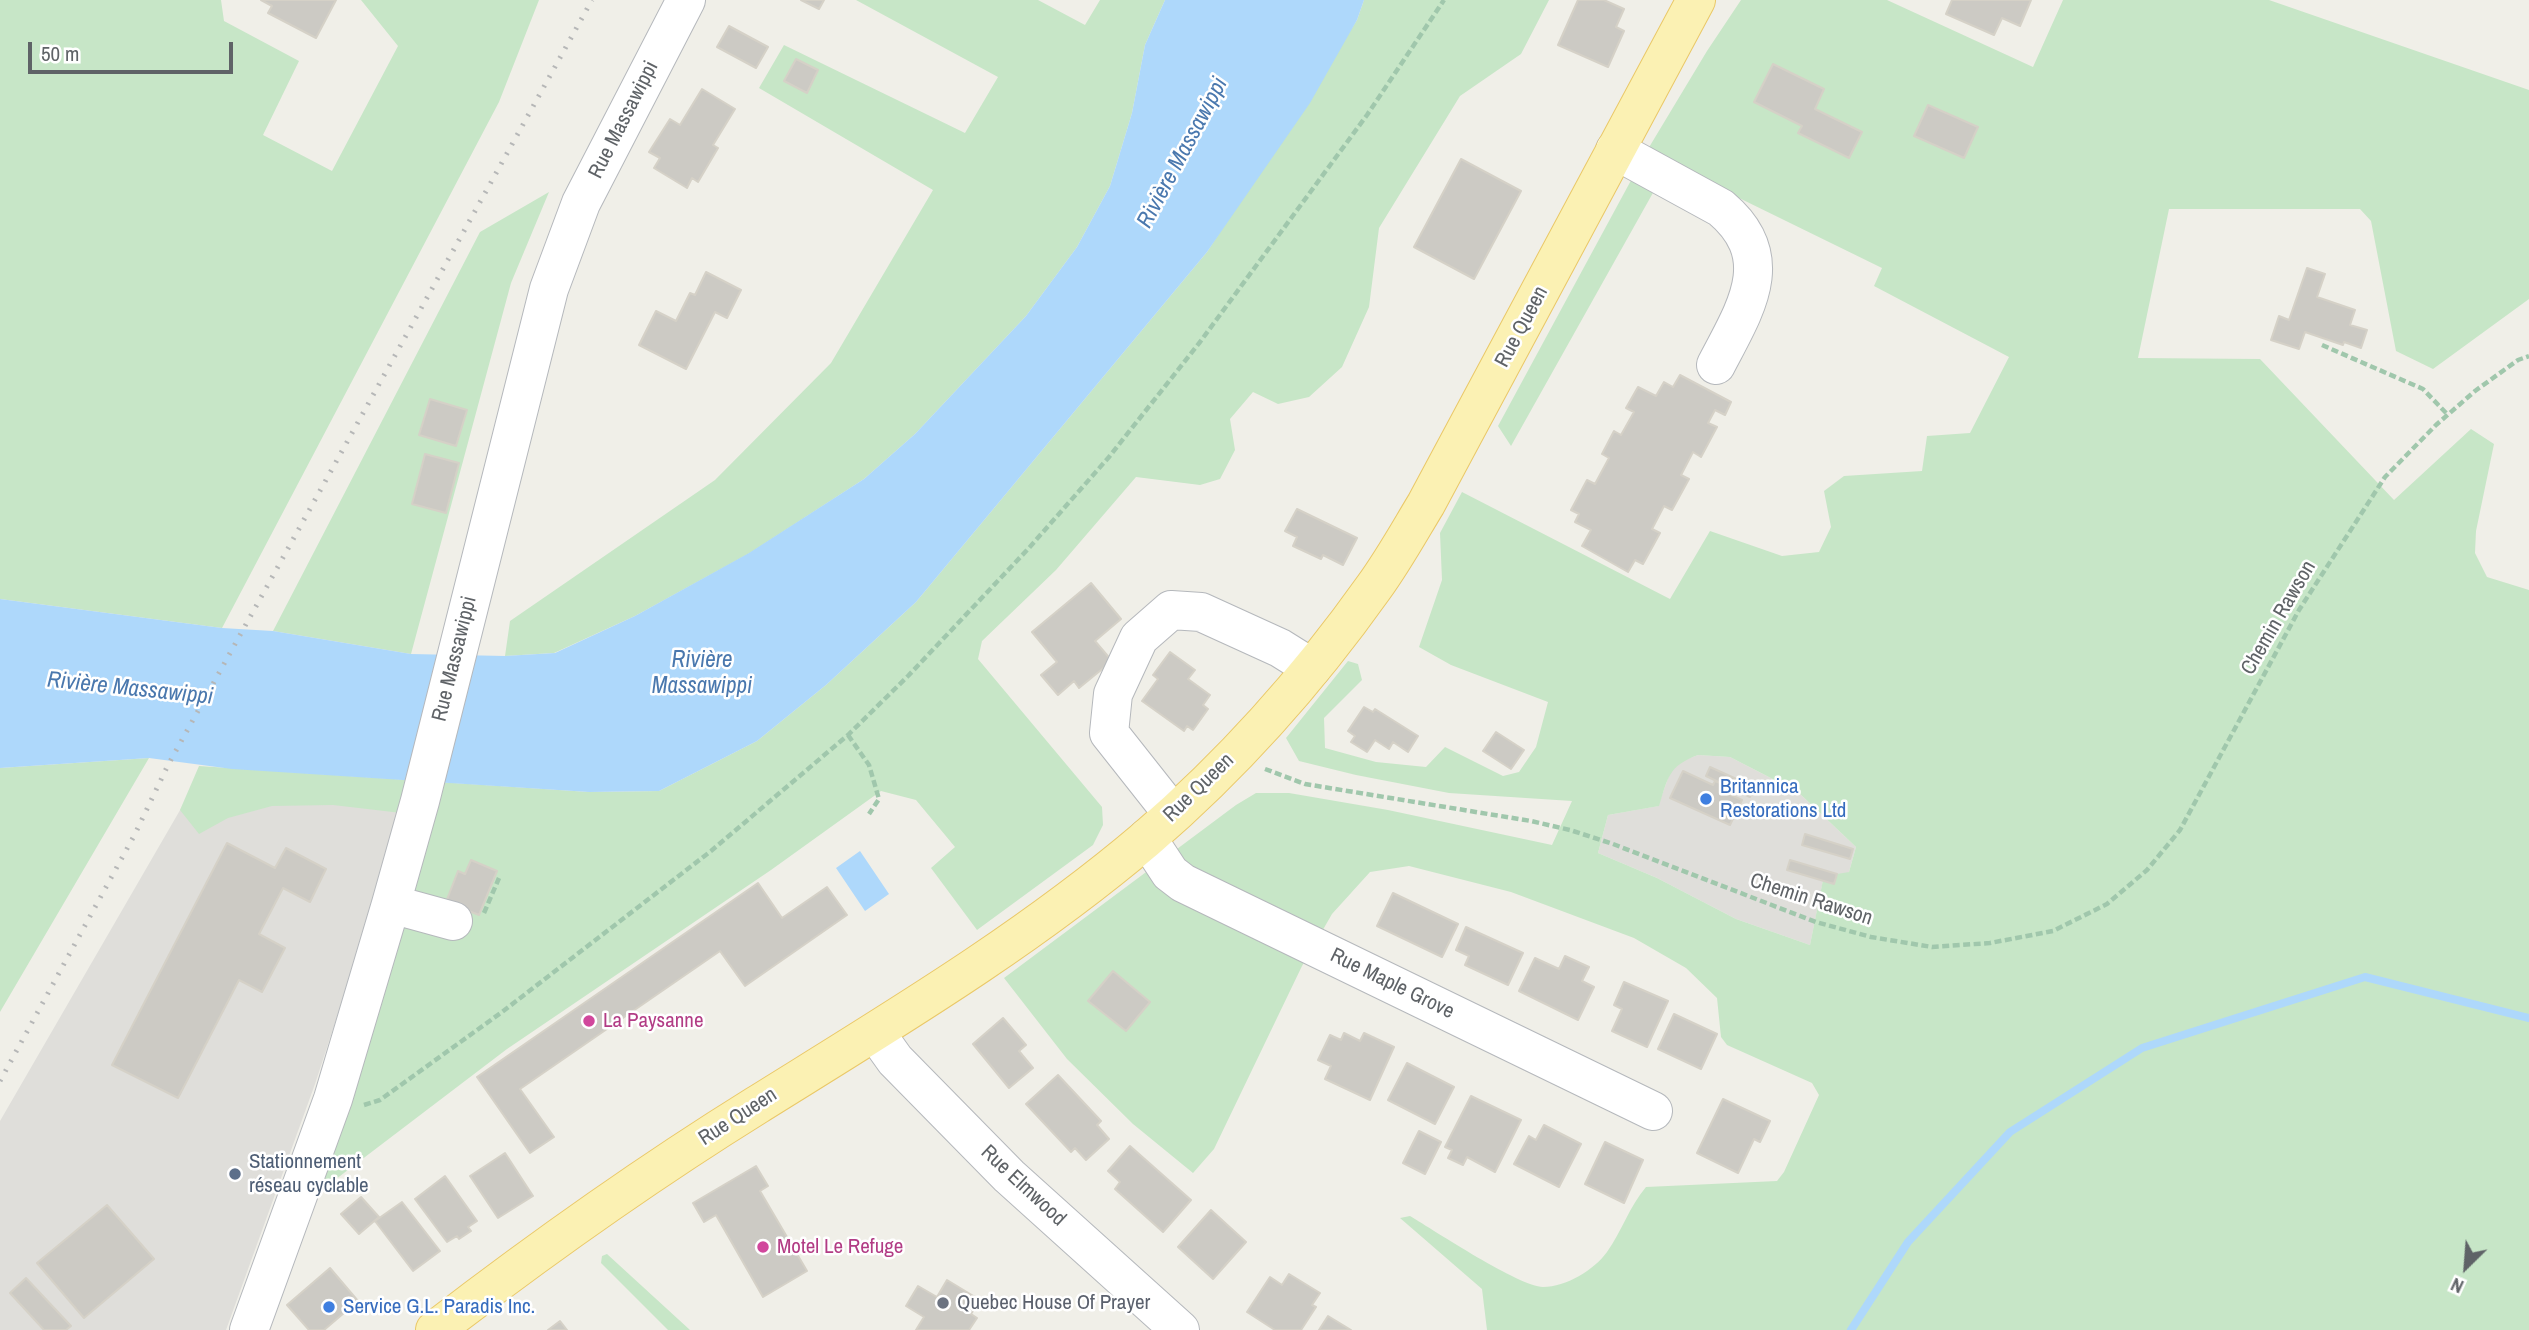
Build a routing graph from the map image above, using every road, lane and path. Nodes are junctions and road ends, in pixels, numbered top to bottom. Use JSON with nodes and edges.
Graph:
{"nodes":[{"id":1,"x":686,"y":0,"type":"edge"},
{"id":2,"x":1444,"y":0,"type":"edge"},
{"id":3,"x":1696,"y":0,"type":"edge"},
{"id":4,"x":1615,"y":150,"type":"junction"},
{"id":5,"x":2322,"y":345,"type":"dead end"},
{"id":6,"x":2529,"y":356,"type":"edge"},
{"id":7,"x":1716,"y":365,"type":"dead end"},
{"id":8,"x":2448,"y":415,"type":"junction"},
{"id":9,"x":1312,"y":668,"type":"junction"},
{"id":10,"x":848,"y":735,"type":"junction"},
{"id":11,"x":1238,"y":750,"type":"junction"},
{"id":12,"x":869,"y":814,"type":"dead end"},
{"id":13,"x":1160,"y":826,"type":"junction"},
{"id":14,"x":391,"y":904,"type":"junction"},
{"id":15,"x":453,"y":921,"type":"dead end"},
{"id":16,"x":875,"y":1032,"type":"junction"},
{"id":17,"x":380,"y":1101,"type":"dead end"},
{"id":18,"x":1653,"y":1111,"type":"dead end"},
{"id":19,"x":249,"y":1330,"type":"edge"},
{"id":20,"x":435,"y":1330,"type":"edge"},
{"id":21,"x":1180,"y":1330,"type":"edge"}],
"edges":[{"from":1,"to":14,"type":"street","name":"Rue Massawippi"},
{"from":2,"to":10,"type":"path"},
{"from":3,"to":4,"type":"main road","name":"Rue Queen"},
{"from":4,"to":7,"type":"street"},
{"from":4,"to":9,"type":"main road","name":"Rue Queen"},
{"from":5,"to":8,"type":"path"},
{"from":6,"to":8,"type":"path","name":"Chemin Rawson"},
{"from":8,"to":11,"type":"path","name":"Chemin Rawson"},
{"from":9,"to":11,"type":"main road","name":"Rue Queen"},
{"from":9,"to":13,"type":"street","name":"Rue Maple Grove"},
{"from":10,"to":12,"type":"path"},
{"from":10,"to":17,"type":"path"},
{"from":11,"to":13,"type":"main road","name":"Rue Queen"},
{"from":13,"to":16,"type":"main road","name":"Rue Queen"},
{"from":13,"to":18,"type":"street","name":"Rue Maple Grove"},
{"from":14,"to":15,"type":"street"},
{"from":14,"to":19,"type":"street","name":"Rue Massawippi"},
{"from":16,"to":20,"type":"main road","name":"Rue Queen"},
{"from":16,"to":21,"type":"street","name":"Rue Elmwood"}]}
